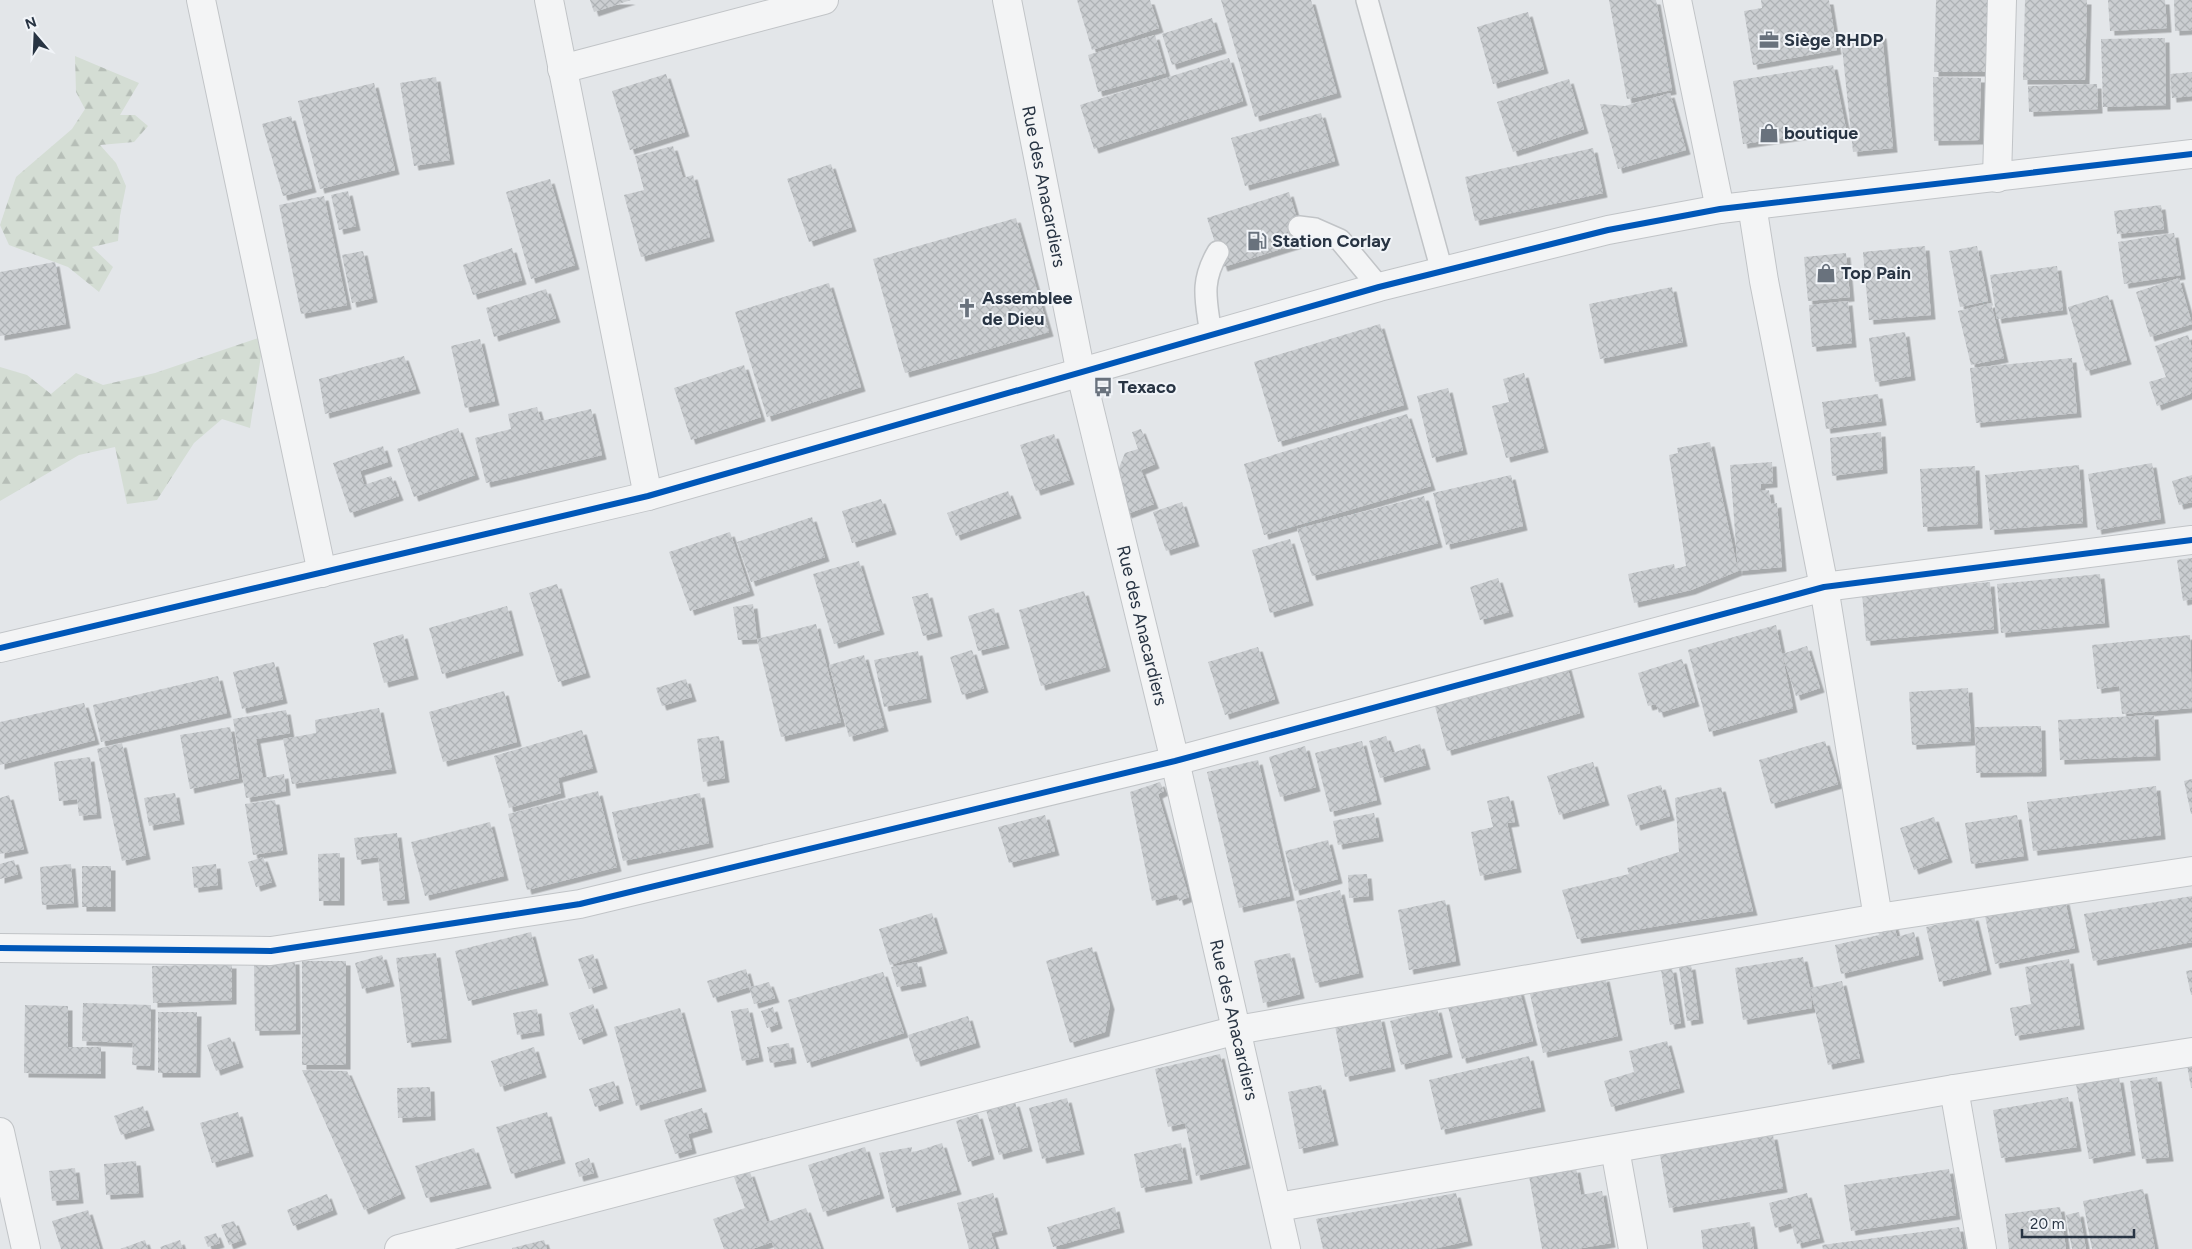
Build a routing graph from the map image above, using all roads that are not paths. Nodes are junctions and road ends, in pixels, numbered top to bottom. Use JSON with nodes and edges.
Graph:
{"nodes":[{"id":1,"x":201,"y":0,"type":"edge"},
{"id":2,"x":548,"y":0,"type":"edge"},
{"id":3,"x":824,"y":0,"type":"edge"},
{"id":4,"x":1006,"y":0,"type":"edge"},
{"id":5,"x":1367,"y":0,"type":"edge"},
{"id":6,"x":1677,"y":0,"type":"edge"},
{"id":7,"x":2002,"y":0,"type":"edge"},
{"id":8,"x":562,"y":69,"type":"junction"},
{"id":9,"x":2192,"y":154,"type":"edge"},
{"id":10,"x":1997,"y":178,"type":"junction"},
{"id":11,"x":1752,"y":205,"type":"junction"},
{"id":12,"x":1720,"y":209,"type":"junction"},
{"id":13,"x":1299,"y":228,"type":"dead end"},
{"id":14,"x":1218,"y":252,"type":"dead end"},
{"id":15,"x":1442,"y":271,"type":"junction"},
{"id":16,"x":1379,"y":287,"type":"junction"},
{"id":17,"x":1211,"y":336,"type":"junction"},
{"id":18,"x":1081,"y":374,"type":"junction"},
{"id":19,"x":648,"y":496,"type":"junction"},
{"id":20,"x":2192,"y":540,"type":"edge"},
{"id":21,"x":322,"y":573,"type":"junction"},
{"id":22,"x":1824,"y":587,"type":"junction"},
{"id":23,"x":0,"y":648,"type":"edge"},
{"id":24,"x":1175,"y":761,"type":"junction"},
{"id":25,"x":2192,"y":871,"type":"edge"},
{"id":26,"x":1878,"y":918,"type":"junction"},
{"id":27,"x":0,"y":948,"type":"edge"},
{"id":28,"x":1237,"y":1030,"type":"junction"},
{"id":29,"x":2192,"y":1052,"type":"edge"},
{"id":30,"x":1954,"y":1089,"type":"junction"},
{"id":31,"x":0,"y":1132,"type":"edge"},
{"id":32,"x":1615,"y":1149,"type":"junction"},
{"id":33,"x":1278,"y":1207,"type":"junction"},
{"id":34,"x":26,"y":1249,"type":"edge"},
{"id":35,"x":399,"y":1249,"type":"edge"},
{"id":36,"x":1286,"y":1249,"type":"edge"},
{"id":37,"x":1634,"y":1249,"type":"edge"},
{"id":38,"x":1982,"y":1249,"type":"edge"}],
"edges":[{"from":1,"to":21,"type":"street"},
{"from":2,"to":8,"type":"street"},
{"from":3,"to":8,"type":"street"},
{"from":4,"to":18,"type":"street","name":"Rue des Anacardiers"},
{"from":5,"to":15,"type":"lane"},
{"from":6,"to":12,"type":"street"},
{"from":7,"to":10,"type":"street"},
{"from":8,"to":19,"type":"street"},
{"from":9,"to":10,"type":"street"},
{"from":10,"to":11,"type":"street"},
{"from":11,"to":12,"type":"street"},
{"from":11,"to":22,"type":"street"},
{"from":12,"to":15,"type":"street"},
{"from":13,"to":16,"type":"lane"},
{"from":14,"to":17,"type":"lane"},
{"from":15,"to":16,"type":"street"},
{"from":16,"to":17,"type":"street"},
{"from":17,"to":18,"type":"street"},
{"from":18,"to":19,"type":"street"},
{"from":18,"to":24,"type":"street","name":"Rue des Anacardiers"},
{"from":19,"to":21,"type":"street"},
{"from":20,"to":22,"type":"street"},
{"from":21,"to":23,"type":"street"},
{"from":22,"to":24,"type":"street"},
{"from":22,"to":26,"type":"street"},
{"from":24,"to":27,"type":"street"},
{"from":24,"to":28,"type":"street","name":"Rue des Anacardiers"},
{"from":25,"to":26,"type":"street"},
{"from":26,"to":28,"type":"street"},
{"from":28,"to":33,"type":"street","name":"Rue des Anacardiers"},
{"from":28,"to":35,"type":"street"},
{"from":29,"to":30,"type":"street"},
{"from":30,"to":32,"type":"street"},
{"from":30,"to":38,"type":"street"},
{"from":31,"to":34,"type":"street"},
{"from":32,"to":33,"type":"street"},
{"from":32,"to":37,"type":"street"},
{"from":33,"to":36,"type":"street","name":"Rue des Anacardiers"}]}
